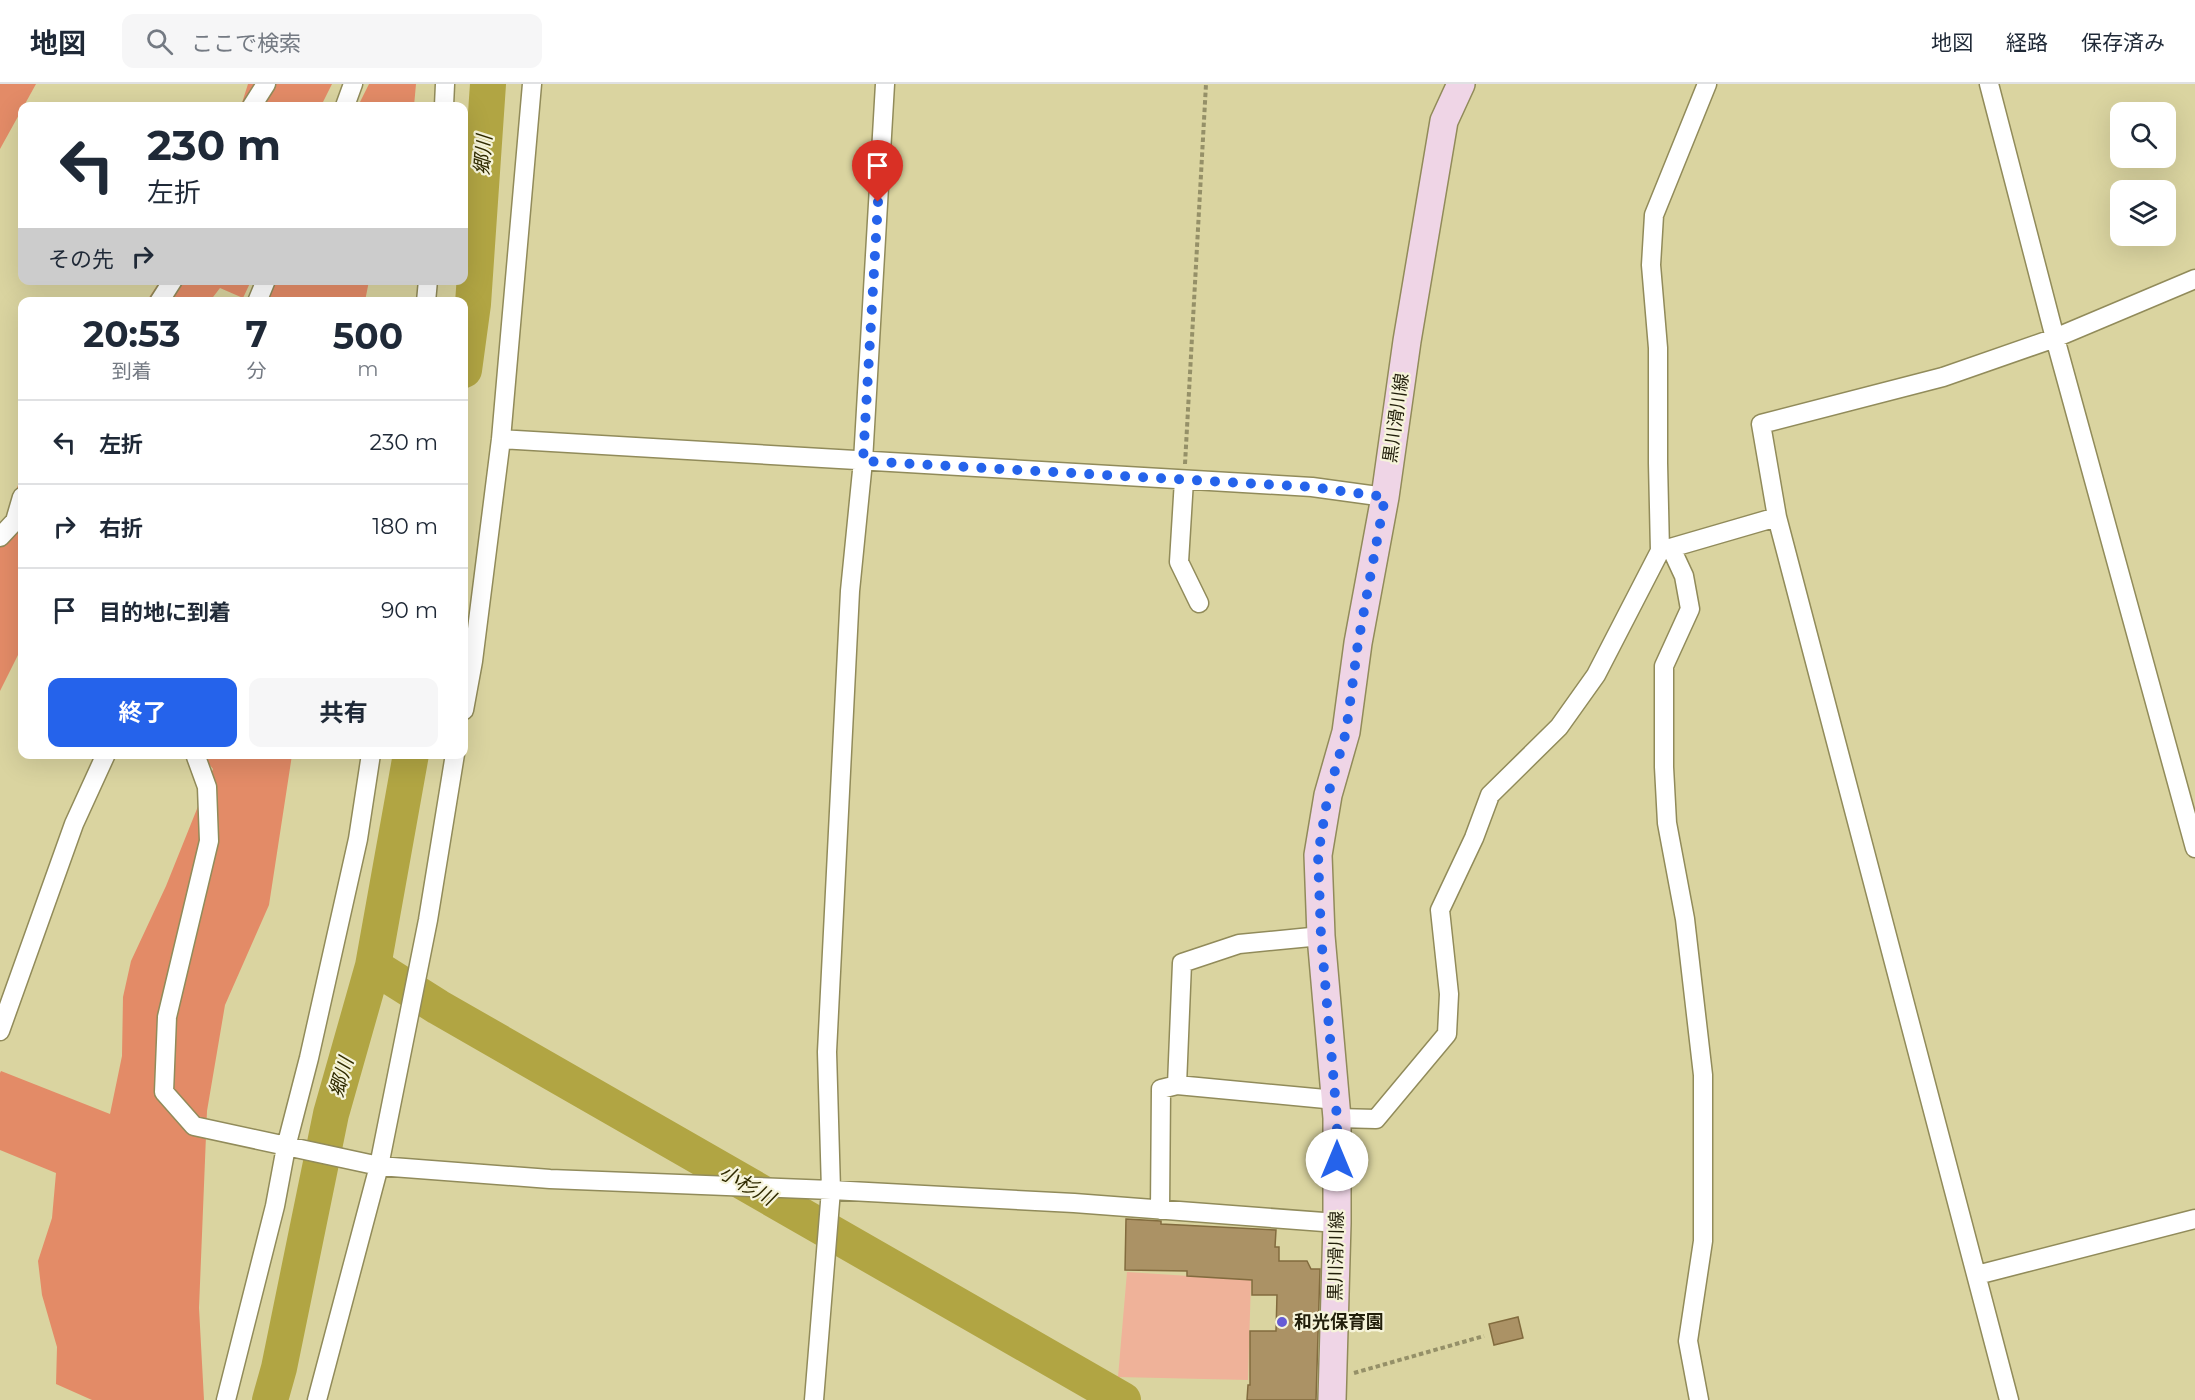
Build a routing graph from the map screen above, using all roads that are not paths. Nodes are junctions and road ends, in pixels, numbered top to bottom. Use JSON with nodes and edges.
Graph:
{"nodes":[{"id":1,"x":266,"y":84,"type":"edge"},
{"id":2,"x":354,"y":84,"type":"edge"},
{"id":3,"x":445,"y":84,"type":"edge"},
{"id":4,"x":531,"y":84,"type":"edge"},
{"id":5,"x":885,"y":84,"type":"edge"},
{"id":6,"x":1461,"y":84,"type":"edge"},
{"id":7,"x":1707,"y":84,"type":"edge"},
{"id":8,"x":1989,"y":84,"type":"edge"},
{"id":9,"x":255,"y":102,"type":"edge"},
{"id":10,"x":347,"y":102,"type":"edge"},
{"id":11,"x":444,"y":102,"type":"edge"},
{"id":12,"x":2195,"y":279,"type":"edge"},
{"id":13,"x":2055,"y":338,"type":"junction"},
{"id":14,"x":501,"y":439,"type":"junction"},
{"id":15,"x":863,"y":461,"type":"junction"},
{"id":16,"x":1184,"y":480,"type":"junction"},
{"id":17,"x":1385,"y":497,"type":"junction"},
{"id":18,"x":18,"y":511,"type":"edge"},
{"id":19,"x":1777,"y":517,"type":"junction"},
{"id":20,"x":0,"y":537,"type":"edge"},
{"id":21,"x":1666,"y":550,"type":"junction"},
{"id":22,"x":1199,"y":603,"type":"dead end"},
{"id":23,"x":468,"y":688,"type":"edge"},
{"id":24,"x":103,"y":759,"type":"edge"},
{"id":25,"x":197,"y":759,"type":"edge"},
{"id":26,"x":370,"y":759,"type":"edge"},
{"id":27,"x":454,"y":759,"type":"edge"},
{"id":28,"x":2195,"y":848,"type":"edge"},
{"id":29,"x":1321,"y":936,"type":"junction"},
{"id":30,"x":0,"y":1031,"type":"edge"},
{"id":31,"x":1177,"y":1085,"type":"junction"},
{"id":32,"x":1336,"y":1109,"type":"junction"},
{"id":33,"x":286,"y":1147,"type":"junction"},
{"id":34,"x":380,"y":1166,"type":"junction"},
{"id":35,"x":831,"y":1190,"type":"junction"},
{"id":36,"x":1160,"y":1210,"type":"junction"},
{"id":37,"x":2195,"y":1219,"type":"edge"},
{"id":38,"x":1337,"y":1223,"type":"junction"},
{"id":39,"x":1977,"y":1275,"type":"junction"},
{"id":40,"x":1332,"y":1389,"type":"edge"},
{"id":41,"x":226,"y":1400,"type":"edge"},
{"id":42,"x":317,"y":1400,"type":"edge"},
{"id":43,"x":814,"y":1400,"type":"edge"},
{"id":44,"x":1699,"y":1400,"type":"edge"},
{"id":45,"x":2009,"y":1400,"type":"edge"}],
"edges":[{"from":1,"to":9,"type":"street"},
{"from":2,"to":10,"type":"street"},
{"from":3,"to":11,"type":"street"},
{"from":4,"to":14,"type":"street"},
{"from":5,"to":15,"type":"street"},
{"from":6,"to":17,"type":"main road","name":"黒川滑川線"},
{"from":7,"to":21,"type":"street"},
{"from":8,"to":13,"type":"street"},
{"from":12,"to":13,"type":"street"},
{"from":13,"to":19,"type":"street"},
{"from":13,"to":28,"type":"street"},
{"from":14,"to":15,"type":"street"},
{"from":14,"to":23,"type":"street"},
{"from":15,"to":16,"type":"street"},
{"from":15,"to":35,"type":"street"},
{"from":16,"to":17,"type":"street"},
{"from":16,"to":22,"type":"street"},
{"from":17,"to":29,"type":"main road","name":"黒川滑川線"},
{"from":18,"to":20,"type":"street"},
{"from":19,"to":21,"type":"street"},
{"from":19,"to":39,"type":"street"},
{"from":21,"to":32,"type":"street"},
{"from":21,"to":44,"type":"street"},
{"from":24,"to":30,"type":"street"},
{"from":25,"to":33,"type":"street"},
{"from":26,"to":33,"type":"street"},
{"from":27,"to":34,"type":"street"},
{"from":29,"to":31,"type":"street"},
{"from":29,"to":32,"type":"main road","name":"黒川滑川線"},
{"from":31,"to":32,"type":"street"},
{"from":31,"to":36,"type":"street"},
{"from":32,"to":38,"type":"main road","name":"黒川滑川線"},
{"from":33,"to":34,"type":"street"},
{"from":33,"to":41,"type":"street"},
{"from":34,"to":35,"type":"street"},
{"from":34,"to":42,"type":"street"},
{"from":35,"to":36,"type":"street"},
{"from":35,"to":43,"type":"street"},
{"from":36,"to":38,"type":"street"},
{"from":37,"to":39,"type":"street"},
{"from":38,"to":40,"type":"main road","name":"黒川滑川線"},
{"from":39,"to":45,"type":"street"}]}
